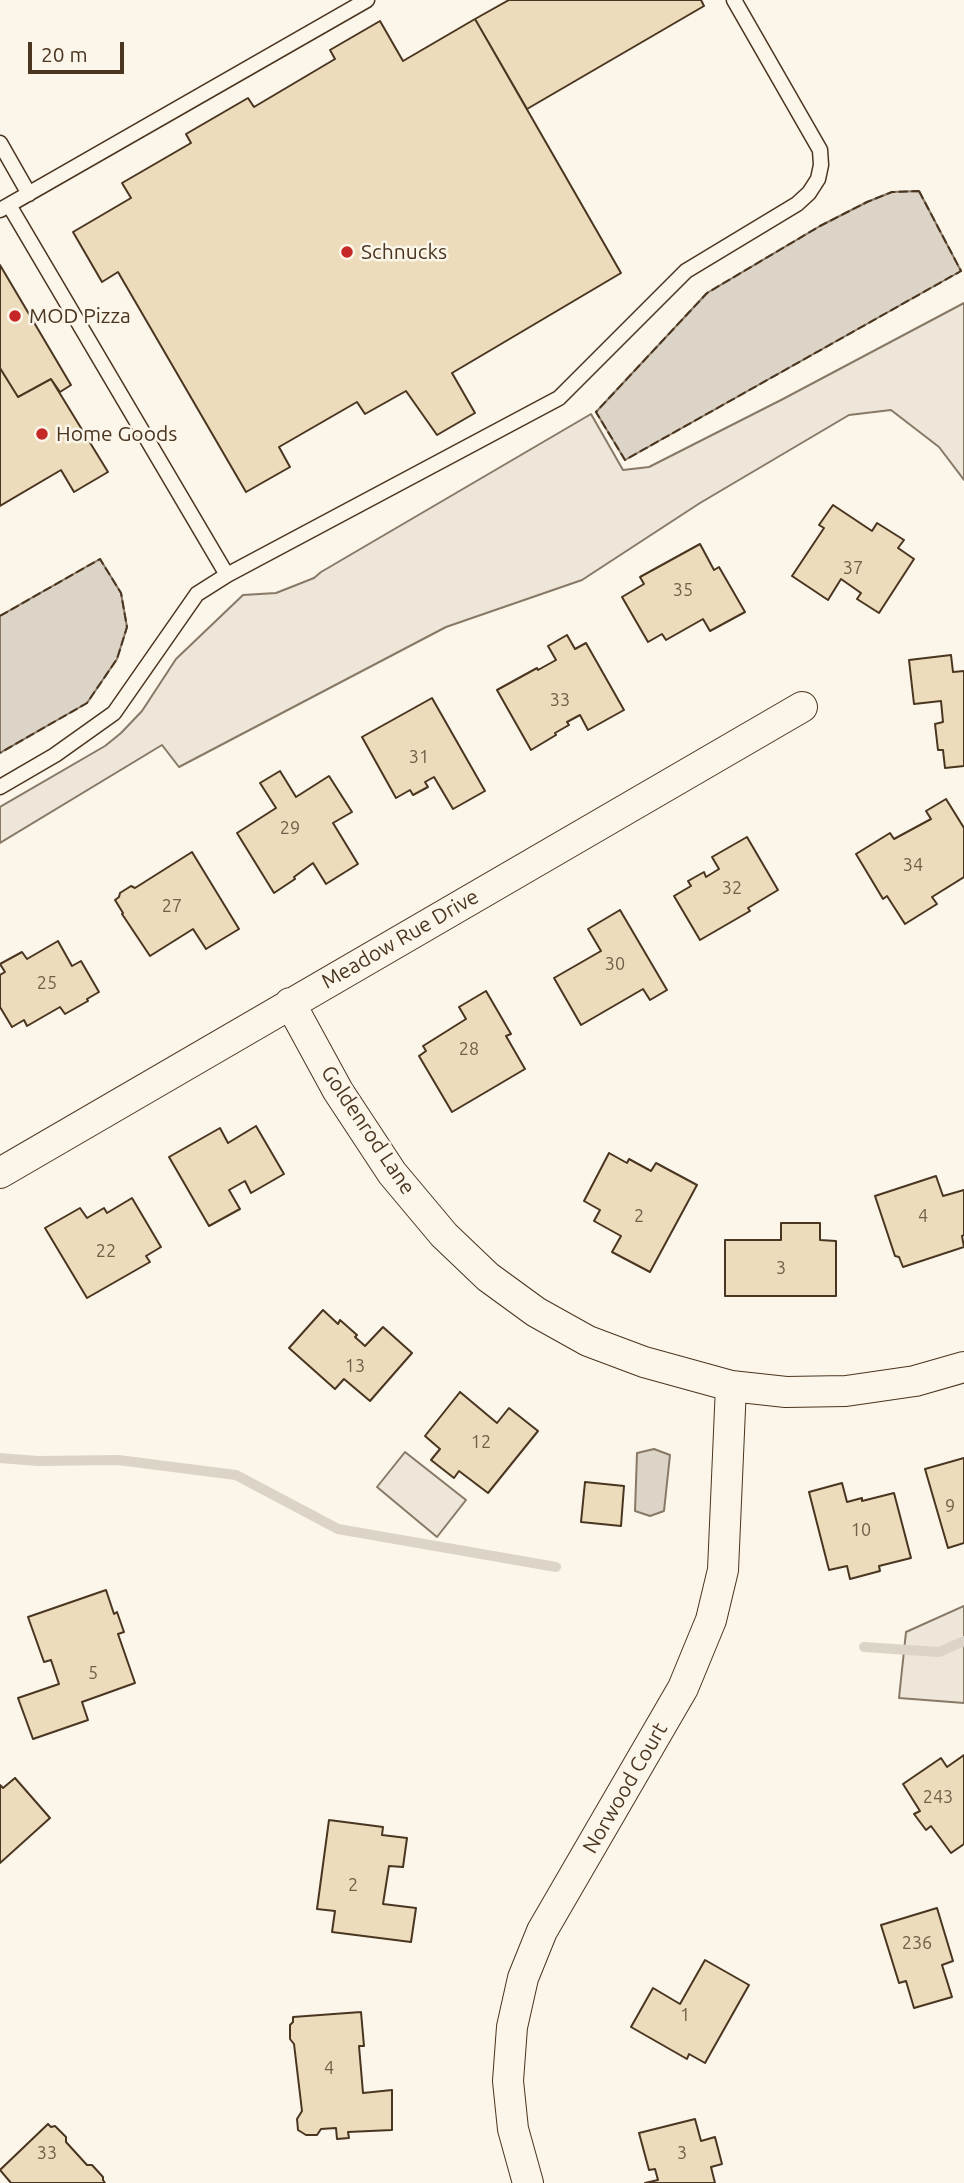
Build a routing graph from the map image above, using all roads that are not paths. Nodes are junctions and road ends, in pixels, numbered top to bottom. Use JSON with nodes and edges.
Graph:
{"nodes":[{"id":1,"x":367,"y":0,"type":"edge"},
{"id":2,"x":734,"y":0,"type":"edge"},
{"id":3,"x":0,"y":143,"type":"edge"},
{"id":4,"x":29,"y":194,"type":"junction"},
{"id":5,"x":5,"y":207,"type":"edge"},
{"id":6,"x":227,"y":575,"type":"junction"},
{"id":7,"x":802,"y":707,"type":"dead end"},
{"id":8,"x":0,"y":787,"type":"edge"},
{"id":9,"x":290,"y":1003,"type":"junction"},
{"id":10,"x":0,"y":1172,"type":"edge"},
{"id":11,"x":964,"y":1367,"type":"edge"},
{"id":12,"x":731,"y":1385,"type":"junction"},
{"id":13,"x":528,"y":2183,"type":"edge"}],
"edges":[{"from":1,"to":4,"type":"lane"},
{"from":2,"to":6,"type":"lane"},
{"from":3,"to":4,"type":"lane"},
{"from":4,"to":5,"type":"lane"},
{"from":5,"to":6,"type":"lane"},
{"from":6,"to":8,"type":"lane"},
{"from":7,"to":9,"type":"street","name":"Meadow Rue Drive"},
{"from":9,"to":10,"type":"street","name":"Meadow Rue Drive"},
{"from":9,"to":12,"type":"street","name":"Goldenrod Lane"},
{"from":11,"to":12,"type":"street","name":"Goldenrod Lane"},
{"from":12,"to":13,"type":"street","name":"Norwood Court"}]}
